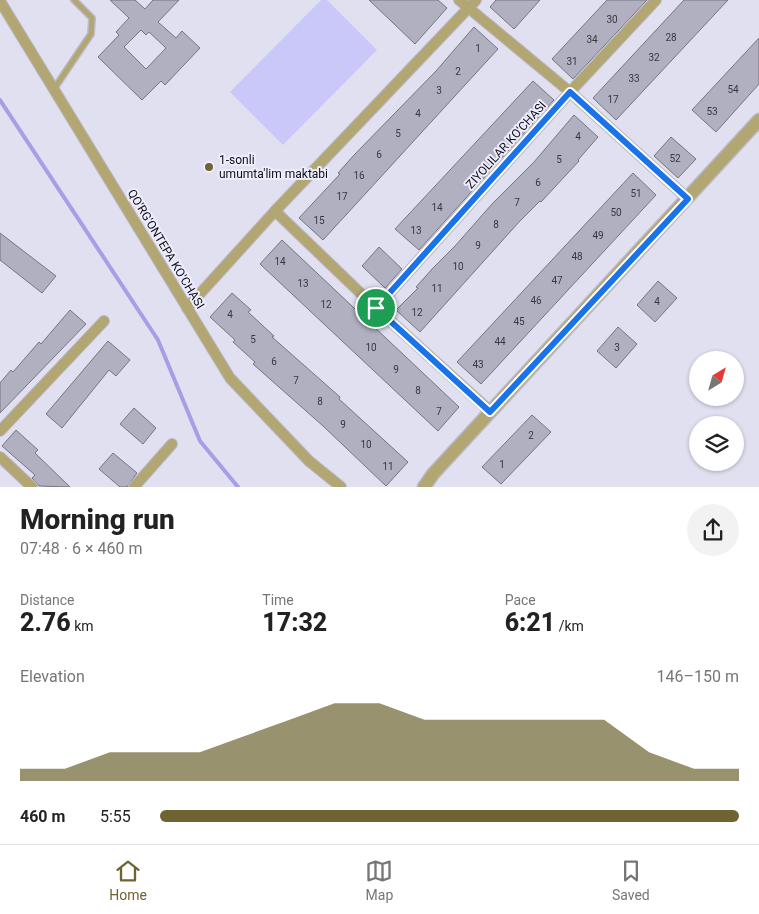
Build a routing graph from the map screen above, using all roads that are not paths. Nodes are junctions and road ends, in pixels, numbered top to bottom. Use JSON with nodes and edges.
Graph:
{"nodes":[{"id":1,"x":74,"y":0,"type":"edge"},
{"id":2,"x":460,"y":0,"type":"edge"},
{"id":3,"x":656,"y":0,"type":"edge"},
{"id":4,"x":0,"y":1,"type":"edge"},
{"id":5,"x":472,"y":4,"type":"edge"},
{"id":6,"x":54,"y":89,"type":"junction"},
{"id":7,"x":570,"y":92,"type":"junction"},
{"id":8,"x":759,"y":120,"type":"edge"},
{"id":9,"x":688,"y":199,"type":"junction"},
{"id":10,"x":276,"y":211,"type":"junction"},
{"id":11,"x":187,"y":308,"type":"junction"},
{"id":12,"x":376,"y":308,"type":"junction"},
{"id":13,"x":104,"y":321,"type":"dead end"},
{"id":14,"x":490,"y":412,"type":"junction"},
{"id":15,"x":0,"y":431,"type":"edge"},
{"id":16,"x":172,"y":444,"type":"dead end"},
{"id":17,"x":0,"y":457,"type":"edge"},
{"id":18,"x":32,"y":486,"type":"edge"},
{"id":19,"x":134,"y":486,"type":"edge"},
{"id":20,"x":340,"y":486,"type":"edge"},
{"id":21,"x":424,"y":486,"type":"edge"}],
"edges":[{"from":1,"to":6,"type":"lane"},
{"from":2,"to":5,"type":"street"},
{"from":3,"to":7,"type":"street","name":"ZIYOLILAR KO'CHASI"},
{"from":4,"to":6,"type":"street","name":"QO'RG'ONTEPA KO'CHASI"},
{"from":5,"to":7,"type":"street"},
{"from":5,"to":10,"type":"street"},
{"from":6,"to":11,"type":"street","name":"QO'RG'ONTEPA KO'CHASI"},
{"from":7,"to":9,"type":"street"},
{"from":7,"to":12,"type":"street","name":"ZIYOLILAR KO'CHASI"},
{"from":8,"to":9,"type":"street"},
{"from":9,"to":14,"type":"street"},
{"from":10,"to":11,"type":"street"},
{"from":10,"to":12,"type":"street"},
{"from":11,"to":20,"type":"street","name":"QO'RG'ONTEPA KO'CHASI"},
{"from":12,"to":14,"type":"street"},
{"from":13,"to":15,"type":"street"},
{"from":14,"to":21,"type":"street"},
{"from":16,"to":19,"type":"street"},
{"from":17,"to":18,"type":"street"}]}
